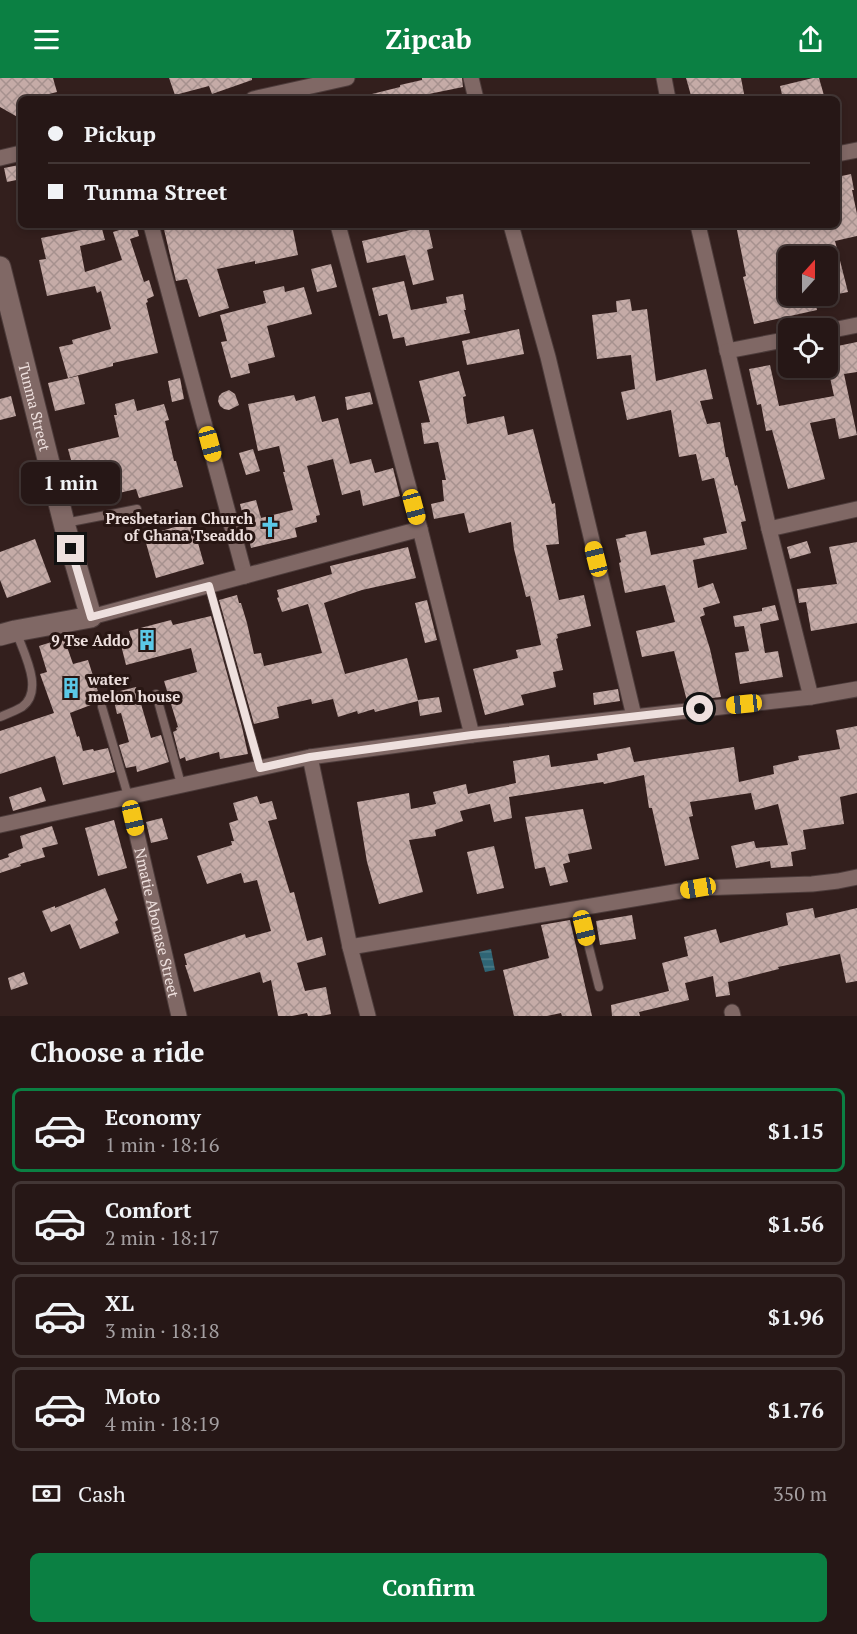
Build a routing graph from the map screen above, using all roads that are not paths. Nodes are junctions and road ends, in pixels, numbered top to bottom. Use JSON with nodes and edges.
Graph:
{"nodes":[{"id":1,"x":346,"y":78,"type":"edge"},
{"id":2,"x":471,"y":78,"type":"edge"},
{"id":3,"x":664,"y":78,"type":"edge"},
{"id":4,"x":301,"y":88,"type":"edge"},
{"id":5,"x":266,"y":96,"type":"edge"},
{"id":6,"x":475,"y":96,"type":"edge"},
{"id":7,"x":668,"y":96,"type":"edge"},
{"id":8,"x":857,"y":150,"type":"edge"},
{"id":9,"x":840,"y":153,"type":"edge"},
{"id":10,"x":18,"y":154,"type":"edge"},
{"id":11,"x":0,"y":158,"type":"edge"},
{"id":12,"x":153,"y":228,"type":"edge"},
{"id":13,"x":339,"y":228,"type":"edge"},
{"id":14,"x":512,"y":228,"type":"edge"},
{"id":15,"x":699,"y":228,"type":"edge"},
{"id":16,"x":0,"y":267,"type":"edge"},
{"id":17,"x":857,"y":325,"type":"edge"},
{"id":18,"x":838,"y":329,"type":"edge"},
{"id":19,"x":778,"y":341,"type":"edge"},
{"id":20,"x":727,"y":351,"type":"junction"},
{"id":21,"x":137,"y":509,"type":"dead end"},
{"id":22,"x":857,"y":509,"type":"edge"},
{"id":23,"x":64,"y":524,"type":"junction"},
{"id":24,"x":420,"y":529,"type":"junction"},
{"id":25,"x":769,"y":529,"type":"junction"},
{"id":26,"x":245,"y":576,"type":"junction"},
{"id":27,"x":209,"y":586,"type":"junction"},
{"id":28,"x":91,"y":617,"type":"junction"},
{"id":29,"x":8,"y":633,"type":"edge"},
{"id":30,"x":857,"y":690,"type":"edge"},
{"id":31,"x":156,"y":694,"type":"dead end"},
{"id":32,"x":811,"y":697,"type":"junction"},
{"id":33,"x":102,"y":707,"type":"dead end"},
{"id":34,"x":634,"y":716,"type":"junction"},
{"id":35,"x":0,"y":717,"type":"edge"},
{"id":36,"x":472,"y":735,"type":"junction"},
{"id":37,"x":310,"y":757,"type":"junction"},
{"id":38,"x":260,"y":768,"type":"junction"},
{"id":39,"x":181,"y":784,"type":"junction"},
{"id":40,"x":128,"y":796,"type":"junction"},
{"id":41,"x":0,"y":825,"type":"edge"},
{"id":42,"x":857,"y":878,"type":"edge"},
{"id":43,"x":579,"y":908,"type":"junction"},
{"id":44,"x":350,"y":947,"type":"junction"},
{"id":45,"x":599,"y":987,"type":"dead end"},
{"id":46,"x":179,"y":1016,"type":"edge"},
{"id":47,"x":368,"y":1016,"type":"edge"}],
"edges":[{"from":1,"to":4,"type":"street"},
{"from":2,"to":6,"type":"street"},
{"from":3,"to":7,"type":"street"},
{"from":4,"to":5,"type":"street"},
{"from":8,"to":9,"type":"street"},
{"from":10,"to":11,"type":"street"},
{"from":12,"to":26,"type":"street"},
{"from":13,"to":24,"type":"street"},
{"from":14,"to":34,"type":"street"},
{"from":15,"to":20,"type":"street"},
{"from":16,"to":23,"type":"street","name":"Tunma Street"},
{"from":17,"to":18,"type":"street"},
{"from":19,"to":20,"type":"street"},
{"from":20,"to":25,"type":"street"},
{"from":21,"to":23,"type":"lane"},
{"from":22,"to":25,"type":"street"},
{"from":23,"to":28,"type":"street","name":"Tunma Street"},
{"from":24,"to":26,"type":"street"},
{"from":24,"to":36,"type":"street"},
{"from":25,"to":32,"type":"street"},
{"from":26,"to":27,"type":"street"},
{"from":27,"to":28,"type":"street"},
{"from":27,"to":38,"type":"lane"},
{"from":28,"to":29,"type":"street"},
{"from":29,"to":35,"type":"lane"},
{"from":30,"to":32,"type":"street"},
{"from":31,"to":39,"type":"lane"},
{"from":32,"to":34,"type":"street"},
{"from":33,"to":40,"type":"lane"},
{"from":34,"to":36,"type":"street"},
{"from":36,"to":37,"type":"street"},
{"from":37,"to":38,"type":"street"},
{"from":37,"to":44,"type":"street"},
{"from":38,"to":39,"type":"street"},
{"from":39,"to":40,"type":"street"},
{"from":40,"to":41,"type":"street"},
{"from":40,"to":46,"type":"street","name":"Nmatie Abonase Street"},
{"from":42,"to":43,"type":"street"},
{"from":43,"to":44,"type":"street"},
{"from":43,"to":45,"type":"lane"},
{"from":44,"to":47,"type":"street"}]}
